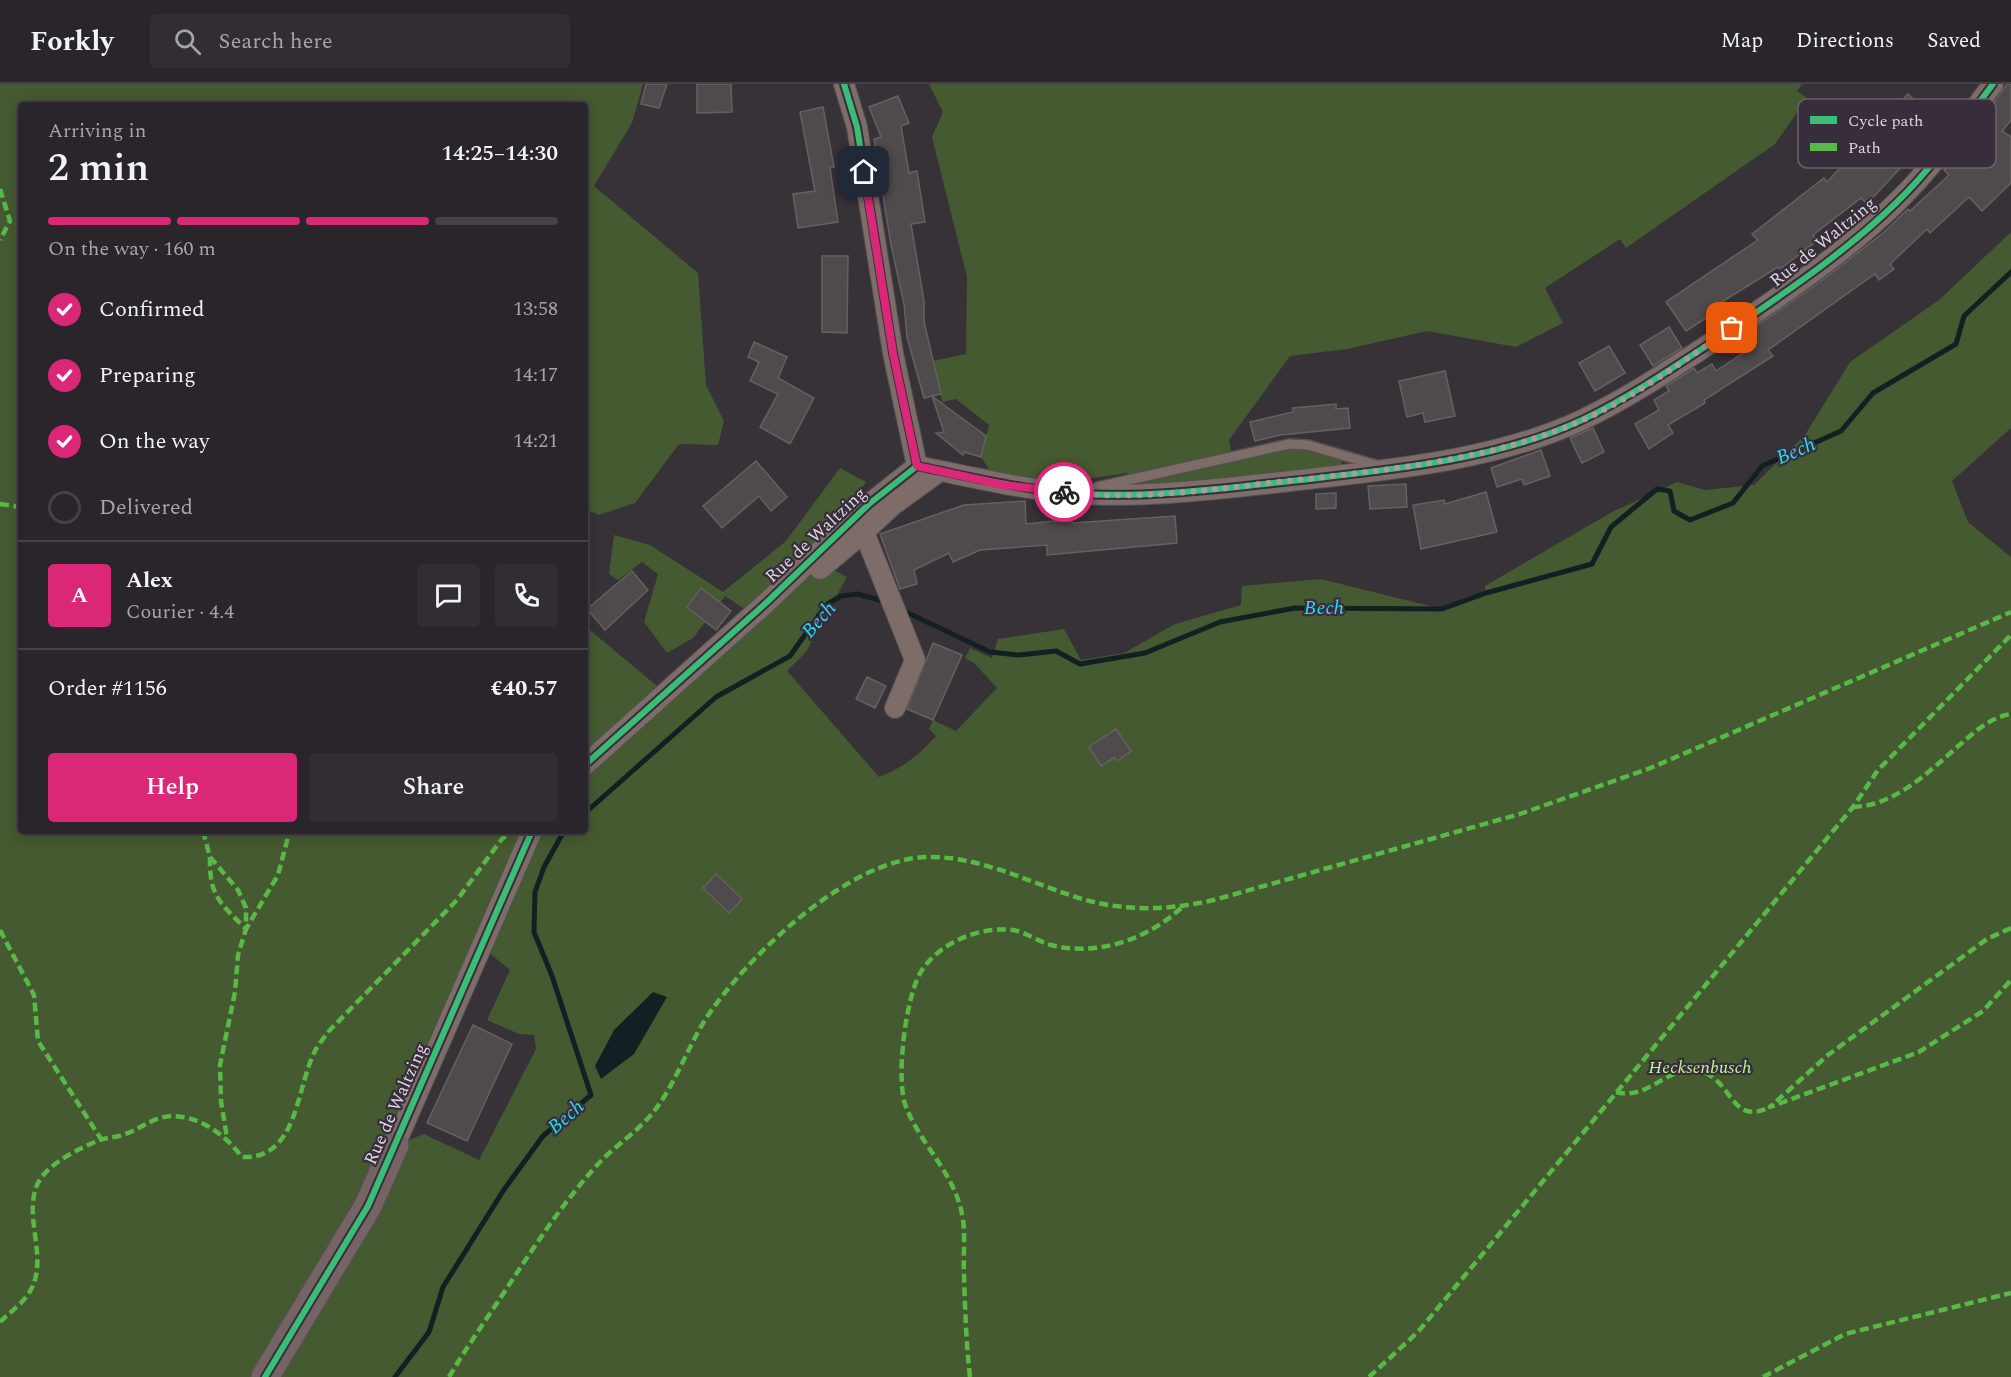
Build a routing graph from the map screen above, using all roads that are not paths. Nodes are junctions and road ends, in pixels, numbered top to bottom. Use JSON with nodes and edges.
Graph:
{"nodes":[{"id":1,"x":844,"y":84,"type":"edge"},
{"id":2,"x":1993,"y":84,"type":"edge"},
{"id":3,"x":1982,"y":99,"type":"edge"},
{"id":4,"x":1927,"y":168,"type":"edge"},
{"id":5,"x":917,"y":466,"type":"junction"},
{"id":6,"x":1390,"y":469,"type":"junction"},
{"id":7,"x":940,"y":471,"type":"junction"},
{"id":8,"x":1070,"y":493,"type":"junction"},
{"id":9,"x":864,"y":532,"type":"junction"},
{"id":10,"x":767,"y":602,"type":"junction"},
{"id":11,"x":894,"y":708,"type":"dead end"},
{"id":12,"x":588,"y":762,"type":"edge"},
{"id":13,"x":531,"y":834,"type":"edge"},
{"id":14,"x":395,"y":1145,"type":"joint"},
{"id":15,"x":265,"y":1377,"type":"edge"}],
"edges":[{"from":1,"to":5,"type":"street"},
{"from":2,"to":3,"type":"street","name":"Rue de Waltzing"},
{"from":4,"to":6,"type":"street","name":"Rue de Waltzing"},
{"from":5,"to":7,"type":"street","name":"Rue de Waltzing"},
{"from":5,"to":10,"type":"street","name":"Rue de Waltzing"},
{"from":6,"to":8,"type":"street","name":"Rue de Waltzing"},
{"from":6,"to":8,"type":"lane"},
{"from":7,"to":8,"type":"street","name":"Rue de Waltzing"},
{"from":7,"to":9,"type":"street","name":"Rue de Waltzing"},
{"from":9,"to":10,"type":"street"},
{"from":9,"to":11,"type":"street","name":"Rue de Waltzing"},
{"from":10,"to":12,"type":"street","name":"Rue de Waltzing"},
{"from":13,"to":14,"type":"street","name":"Rue de Waltzing"},
{"from":14,"to":15,"type":"street","name":"Rue de Waltzing"}]}
